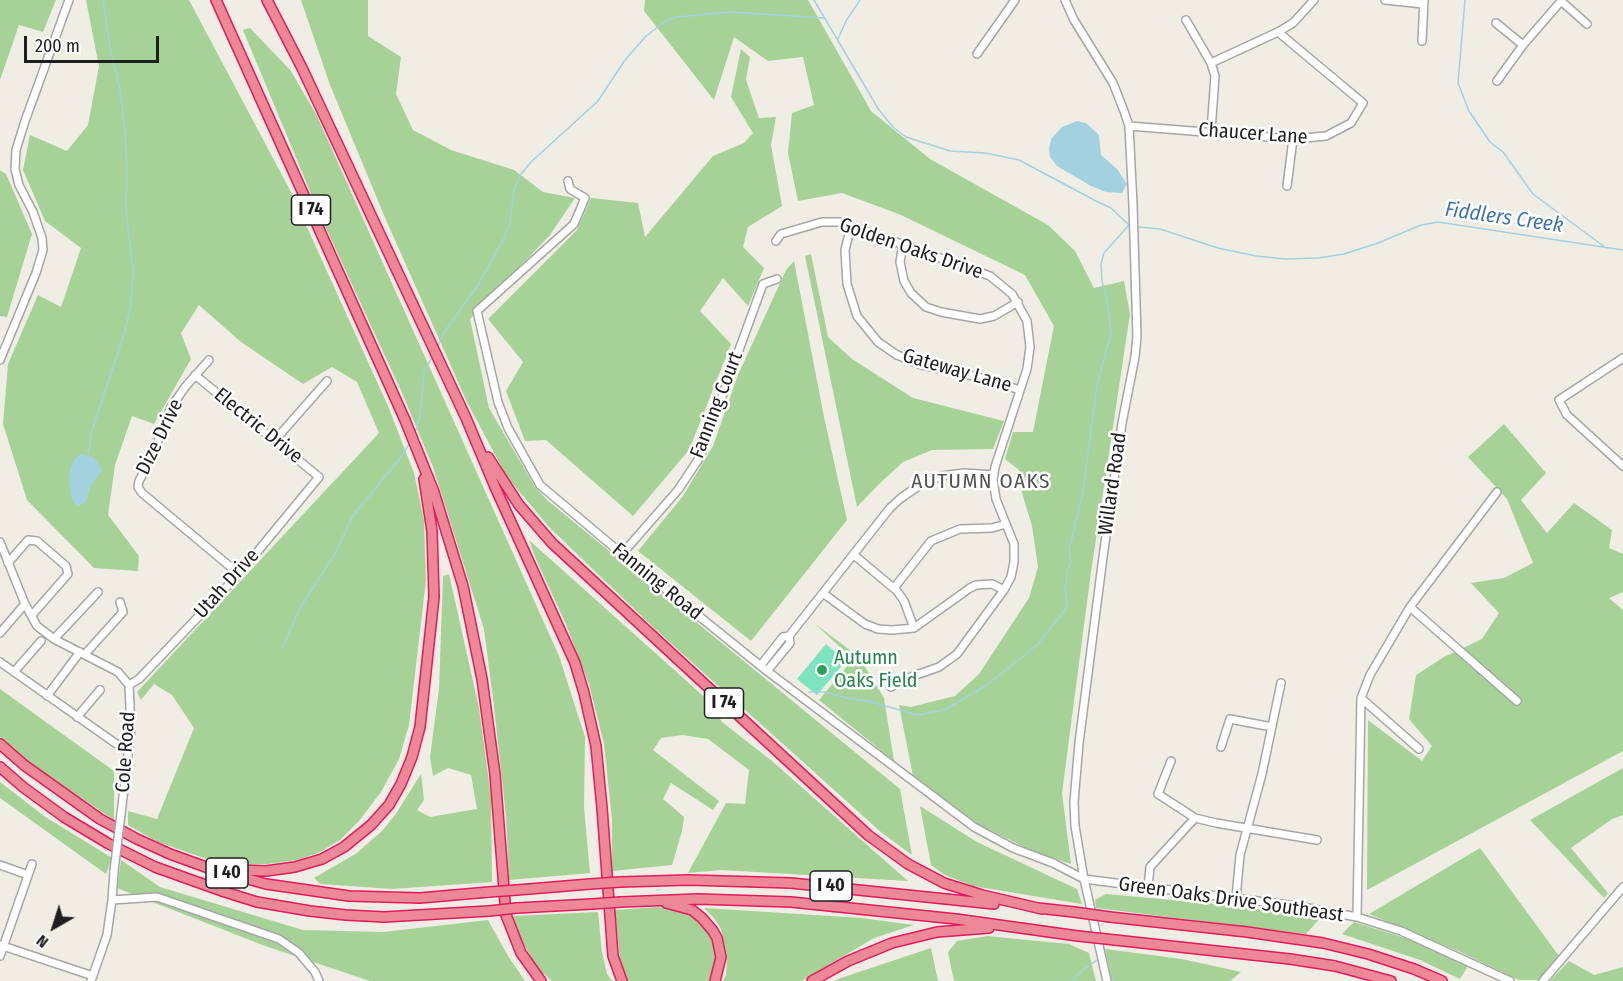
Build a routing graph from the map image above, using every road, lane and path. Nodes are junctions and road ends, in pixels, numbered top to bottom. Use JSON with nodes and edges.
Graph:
{"nodes":[{"id":1,"x":69,"y":0,"type":"edge"},
{"id":2,"x":216,"y":0,"type":"edge"},
{"id":3,"x":267,"y":0,"type":"edge"},
{"id":4,"x":1014,"y":0,"type":"edge"},
{"id":5,"x":1065,"y":0,"type":"edge"},
{"id":6,"x":1314,"y":0,"type":"edge"},
{"id":7,"x":1385,"y":0,"type":"edge"},
{"id":8,"x":1561,"y":1,"type":"edge"},
{"id":9,"x":1424,"y":2,"type":"edge"},
{"id":10,"x":1186,"y":20,"type":"dead end"},
{"id":11,"x":1496,"y":23,"type":"dead end"},
{"id":12,"x":1587,"y":24,"type":"dead end"},
{"id":13,"x":1278,"y":32,"type":"junction"},
{"id":14,"x":1422,"y":40,"type":"dead end"},
{"id":15,"x":1523,"y":45,"type":"junction"},
{"id":16,"x":977,"y":54,"type":"dead end"},
{"id":17,"x":1211,"y":63,"type":"junction"},
{"id":18,"x":1497,"y":81,"type":"dead end"},
{"id":19,"x":1129,"y":126,"type":"junction"},
{"id":20,"x":1211,"y":131,"type":"junction"},
{"id":21,"x":1293,"y":139,"type":"junction"},
{"id":22,"x":568,"y":181,"type":"dead end"},
{"id":23,"x":1287,"y":186,"type":"dead end"},
{"id":24,"x":851,"y":226,"type":"junction"},
{"id":25,"x":776,"y":241,"type":"dead end"},
{"id":26,"x":903,"y":244,"type":"junction"},
{"id":27,"x":777,"y":279,"type":"dead end"},
{"id":28,"x":1018,"y":302,"type":"junction"},
{"id":29,"x":1623,"y":358,"type":"edge"},
{"id":30,"x":0,"y":360,"type":"edge"},
{"id":31,"x":209,"y":360,"type":"dead end"},
{"id":32,"x":195,"y":375,"type":"junction"},
{"id":33,"x":327,"y":381,"type":"dead end"},
{"id":34,"x":1020,"y":390,"type":"junction"},
{"id":35,"x":466,"y":418,"type":"junction"},
{"id":36,"x":405,"y":420,"type":"junction"},
{"id":37,"x":276,"y":439,"type":"junction"},
{"id":38,"x":1623,"y":466,"type":"edge"},
{"id":39,"x":993,"y":475,"type":"junction"},
{"id":40,"x":319,"y":477,"type":"joint"},
{"id":41,"x":1497,"y":492,"type":"dead end"},
{"id":42,"x":1006,"y":524,"type":"junction"},
{"id":43,"x":0,"y":542,"type":"edge"},
{"id":44,"x":622,"y":554,"type":"junction"},
{"id":45,"x":854,"y":555,"type":"junction"},
{"id":46,"x":10,"y":561,"type":"junction"},
{"id":47,"x":239,"y":574,"type":"junction"},
{"id":48,"x":894,"y":588,"type":"junction"},
{"id":49,"x":1004,"y":590,"type":"junction"},
{"id":50,"x":98,"y":592,"type":"dead end"},
{"id":51,"x":824,"y":594,"type":"junction"},
{"id":52,"x":120,"y":602,"type":"dead end"},
{"id":53,"x":25,"y":604,"type":"junction"},
{"id":54,"x":1410,"y":607,"type":"junction"},
{"id":55,"x":32,"y":615,"type":"junction"},
{"id":56,"x":914,"y":627,"type":"junction"},
{"id":57,"x":0,"y":633,"type":"edge"},
{"id":58,"x":789,"y":636,"type":"junction"},
{"id":59,"x":54,"y":639,"type":"junction"},
{"id":60,"x":40,"y":641,"type":"dead end"},
{"id":61,"x":81,"y":654,"type":"junction"},
{"id":62,"x":0,"y":662,"type":"edge"},
{"id":63,"x":761,"y":665,"type":"junction"},
{"id":64,"x":767,"y":671,"type":"junction"},
{"id":65,"x":14,"y":672,"type":"junction"},
{"id":66,"x":1281,"y":683,"type":"dead end"},
{"id":67,"x":129,"y":685,"type":"junction"},
{"id":68,"x":891,"y":687,"type":"dead end"},
{"id":69,"x":100,"y":690,"type":"dead end"},
{"id":70,"x":47,"y":696,"type":"junction"},
{"id":71,"x":1362,"y":698,"type":"junction"},
{"id":72,"x":1517,"y":700,"type":"dead end"},
{"id":73,"x":77,"y":717,"type":"junction"},
{"id":74,"x":1272,"y":727,"type":"junction"},
{"id":75,"x":0,"y":744,"type":"edge"},
{"id":76,"x":129,"y":747,"type":"junction"},
{"id":77,"x":1221,"y":747,"type":"dead end"},
{"id":78,"x":1419,"y":749,"type":"dead end"},
{"id":79,"x":1171,"y":761,"type":"dead end"},
{"id":80,"x":0,"y":767,"type":"edge"},
{"id":81,"x":1195,"y":818,"type":"junction"},
{"id":82,"x":1247,"y":827,"type":"junction"},
{"id":83,"x":1317,"y":840,"type":"dead end"},
{"id":84,"x":32,"y":864,"type":"dead end"},
{"id":85,"x":0,"y":865,"type":"edge"},
{"id":86,"x":209,"y":868,"type":"junction"},
{"id":87,"x":28,"y":876,"type":"junction"},
{"id":88,"x":1084,"y":879,"type":"junction"},
{"id":89,"x":1148,"y":887,"type":"junction"},
{"id":90,"x":1623,"y":887,"type":"edge"},
{"id":91,"x":1236,"y":897,"type":"junction"},
{"id":92,"x":112,"y":900,"type":"junction"},
{"id":93,"x":649,"y":900,"type":"junction"},
{"id":94,"x":1042,"y":909,"type":"junction"},
{"id":95,"x":1357,"y":917,"type":"junction"},
{"id":96,"x":1009,"y":928,"type":"junction"},
{"id":97,"x":2,"y":945,"type":"edge"},
{"id":98,"x":0,"y":956,"type":"edge"},
{"id":99,"x":92,"y":979,"type":"edge"},
{"id":100,"x":319,"y":981,"type":"edge"},
{"id":101,"x":541,"y":981,"type":"edge"},
{"id":102,"x":622,"y":981,"type":"edge"},
{"id":103,"x":715,"y":981,"type":"edge"},
{"id":104,"x":812,"y":981,"type":"edge"},
{"id":105,"x":1107,"y":981,"type":"edge"},
{"id":106,"x":1391,"y":981,"type":"edge"},
{"id":107,"x":1443,"y":981,"type":"edge"},
{"id":108,"x":1510,"y":981,"type":"edge"},
{"id":109,"x":1543,"y":981,"type":"edge"}],
"edges":[{"from":1,"to":30,"type":"street"},
{"from":2,"to":36,"type":"highway","number":"I 74"},
{"from":3,"to":35,"type":"highway","number":"I 74"},
{"from":4,"to":16,"type":"street"},
{"from":5,"to":19,"type":"street","name":"Willard Road"},
{"from":6,"to":13,"type":"street"},
{"from":7,"to":9,"type":"street"},
{"from":8,"to":12,"type":"street"},
{"from":8,"to":15,"type":"street"},
{"from":9,"to":14,"type":"street"},
{"from":10,"to":17,"type":"street"},
{"from":11,"to":15,"type":"street"},
{"from":13,"to":17,"type":"street"},
{"from":13,"to":21,"type":"street","name":"Chaucer Lane"},
{"from":15,"to":18,"type":"street"},
{"from":17,"to":20,"type":"street"},
{"from":19,"to":20,"type":"street","name":"Chaucer Lane"},
{"from":19,"to":88,"type":"street","name":"Willard Road"},
{"from":20,"to":21,"type":"street","name":"Chaucer Lane"},
{"from":21,"to":23,"type":"street"},
{"from":22,"to":44,"type":"street","name":"Fanning Road"},
{"from":24,"to":25,"type":"street","name":"Golden Oaks Drive"},
{"from":24,"to":26,"type":"street","name":"Golden Oaks Drive"},
{"from":24,"to":34,"type":"street","name":"Gateway Lane"},
{"from":26,"to":28,"type":"street","name":"Golden Oaks Drive"},
{"from":26,"to":28,"type":"street"},
{"from":27,"to":44,"type":"street","name":"Fanning Court"},
{"from":28,"to":34,"type":"street","name":"Golden Oaks Drive"},
{"from":29,"to":38,"type":"street"},
{"from":31,"to":32,"type":"street","name":"Dize Drive"},
{"from":32,"to":37,"type":"street","name":"Electric Drive"},
{"from":32,"to":47,"type":"street","name":"Dize Drive"},
{"from":33,"to":37,"type":"street"},
{"from":34,"to":39,"type":"street","name":"Golden Oaks Drive"},
{"from":35,"to":94,"type":"highway","number":"I 74"},
{"from":35,"to":102,"type":"highway"},
{"from":36,"to":86,"type":"highway"},
{"from":36,"to":101,"type":"highway","number":"I 74"},
{"from":37,"to":40,"type":"street","name":"Electric Drive"},
{"from":39,"to":42,"type":"street","name":"Golden Oaks Drive"},
{"from":39,"to":45,"type":"street"},
{"from":40,"to":47,"type":"street","name":"Utah Drive"},
{"from":41,"to":54,"type":"street"},
{"from":42,"to":48,"type":"street"},
{"from":42,"to":49,"type":"street","name":"Golden Oaks Drive"},
{"from":43,"to":46,"type":"street","name":"Cole Road"},
{"from":44,"to":63,"type":"street","name":"Fanning Road"},
{"from":45,"to":48,"type":"street"},
{"from":45,"to":51,"type":"street"},
{"from":46,"to":53,"type":"street","name":"Cole Road"},
{"from":46,"to":55,"type":"street"},
{"from":47,"to":67,"type":"street","name":"Utah Drive"},
{"from":48,"to":56,"type":"street"},
{"from":49,"to":56,"type":"street"},
{"from":49,"to":68,"type":"street","name":"Golden Oaks Drive"},
{"from":50,"to":59,"type":"street"},
{"from":51,"to":56,"type":"street"},
{"from":51,"to":58,"type":"street"},
{"from":52,"to":61,"type":"street"},
{"from":53,"to":55,"type":"street","name":"Cole Road"},
{"from":53,"to":57,"type":"street"},
{"from":54,"to":71,"type":"street"},
{"from":54,"to":72,"type":"street"},
{"from":55,"to":59,"type":"street","name":"Cole Road"},
{"from":58,"to":63,"type":"street"},
{"from":58,"to":64,"type":"street"},
{"from":59,"to":61,"type":"street","name":"Cole Road"},
{"from":60,"to":65,"type":"street"},
{"from":61,"to":67,"type":"street","name":"Cole Road"},
{"from":61,"to":70,"type":"street"},
{"from":62,"to":65,"type":"street"},
{"from":63,"to":64,"type":"street","name":"Fanning Road"},
{"from":64,"to":88,"type":"street","name":"Fanning Road"},
{"from":65,"to":70,"type":"street"},
{"from":66,"to":74,"type":"street"},
{"from":67,"to":76,"type":"street","name":"Cole Road"},
{"from":69,"to":73,"type":"street"},
{"from":70,"to":73,"type":"street"},
{"from":71,"to":78,"type":"street"},
{"from":71,"to":95,"type":"street"},
{"from":73,"to":76,"type":"street"},
{"from":74,"to":77,"type":"street"},
{"from":74,"to":82,"type":"street"},
{"from":75,"to":86,"type":"highway","number":"I 40"},
{"from":76,"to":92,"type":"street","name":"Cole Road","bridge":true},
{"from":79,"to":81,"type":"street"},
{"from":80,"to":93,"type":"highway","number":"I 40","bridge":true},
{"from":81,"to":82,"type":"street"},
{"from":81,"to":89,"type":"street"},
{"from":82,"to":83,"type":"street"},
{"from":82,"to":91,"type":"street"},
{"from":84,"to":87,"type":"street"},
{"from":85,"to":87,"type":"street"},
{"from":86,"to":94,"type":"highway","number":"I 40","bridge":true},
{"from":87,"to":97,"type":"street"},
{"from":88,"to":89,"type":"street","name":"Green Oaks Drive Southeast"},
{"from":88,"to":105,"type":"street","name":"Willard Road"},
{"from":89,"to":91,"type":"street","name":"Green Oaks Drive Southeast"},
{"from":90,"to":109,"type":"street"},
{"from":91,"to":95,"type":"street","name":"Green Oaks Drive Southeast"},
{"from":92,"to":99,"type":"street","name":"Cole Road"},
{"from":92,"to":100,"type":"street"},
{"from":93,"to":96,"type":"highway","number":"I 40"},
{"from":93,"to":103,"type":"highway"},
{"from":94,"to":107,"type":"highway","number":"I 40","bridge":true},
{"from":95,"to":108,"type":"street","name":"Green Oaks Drive Southeast"},
{"from":96,"to":104,"type":"highway"},
{"from":96,"to":106,"type":"highway","number":"I 40","bridge":true},
{"from":97,"to":98,"type":"street"},
{"from":97,"to":99,"type":"street"}]}
